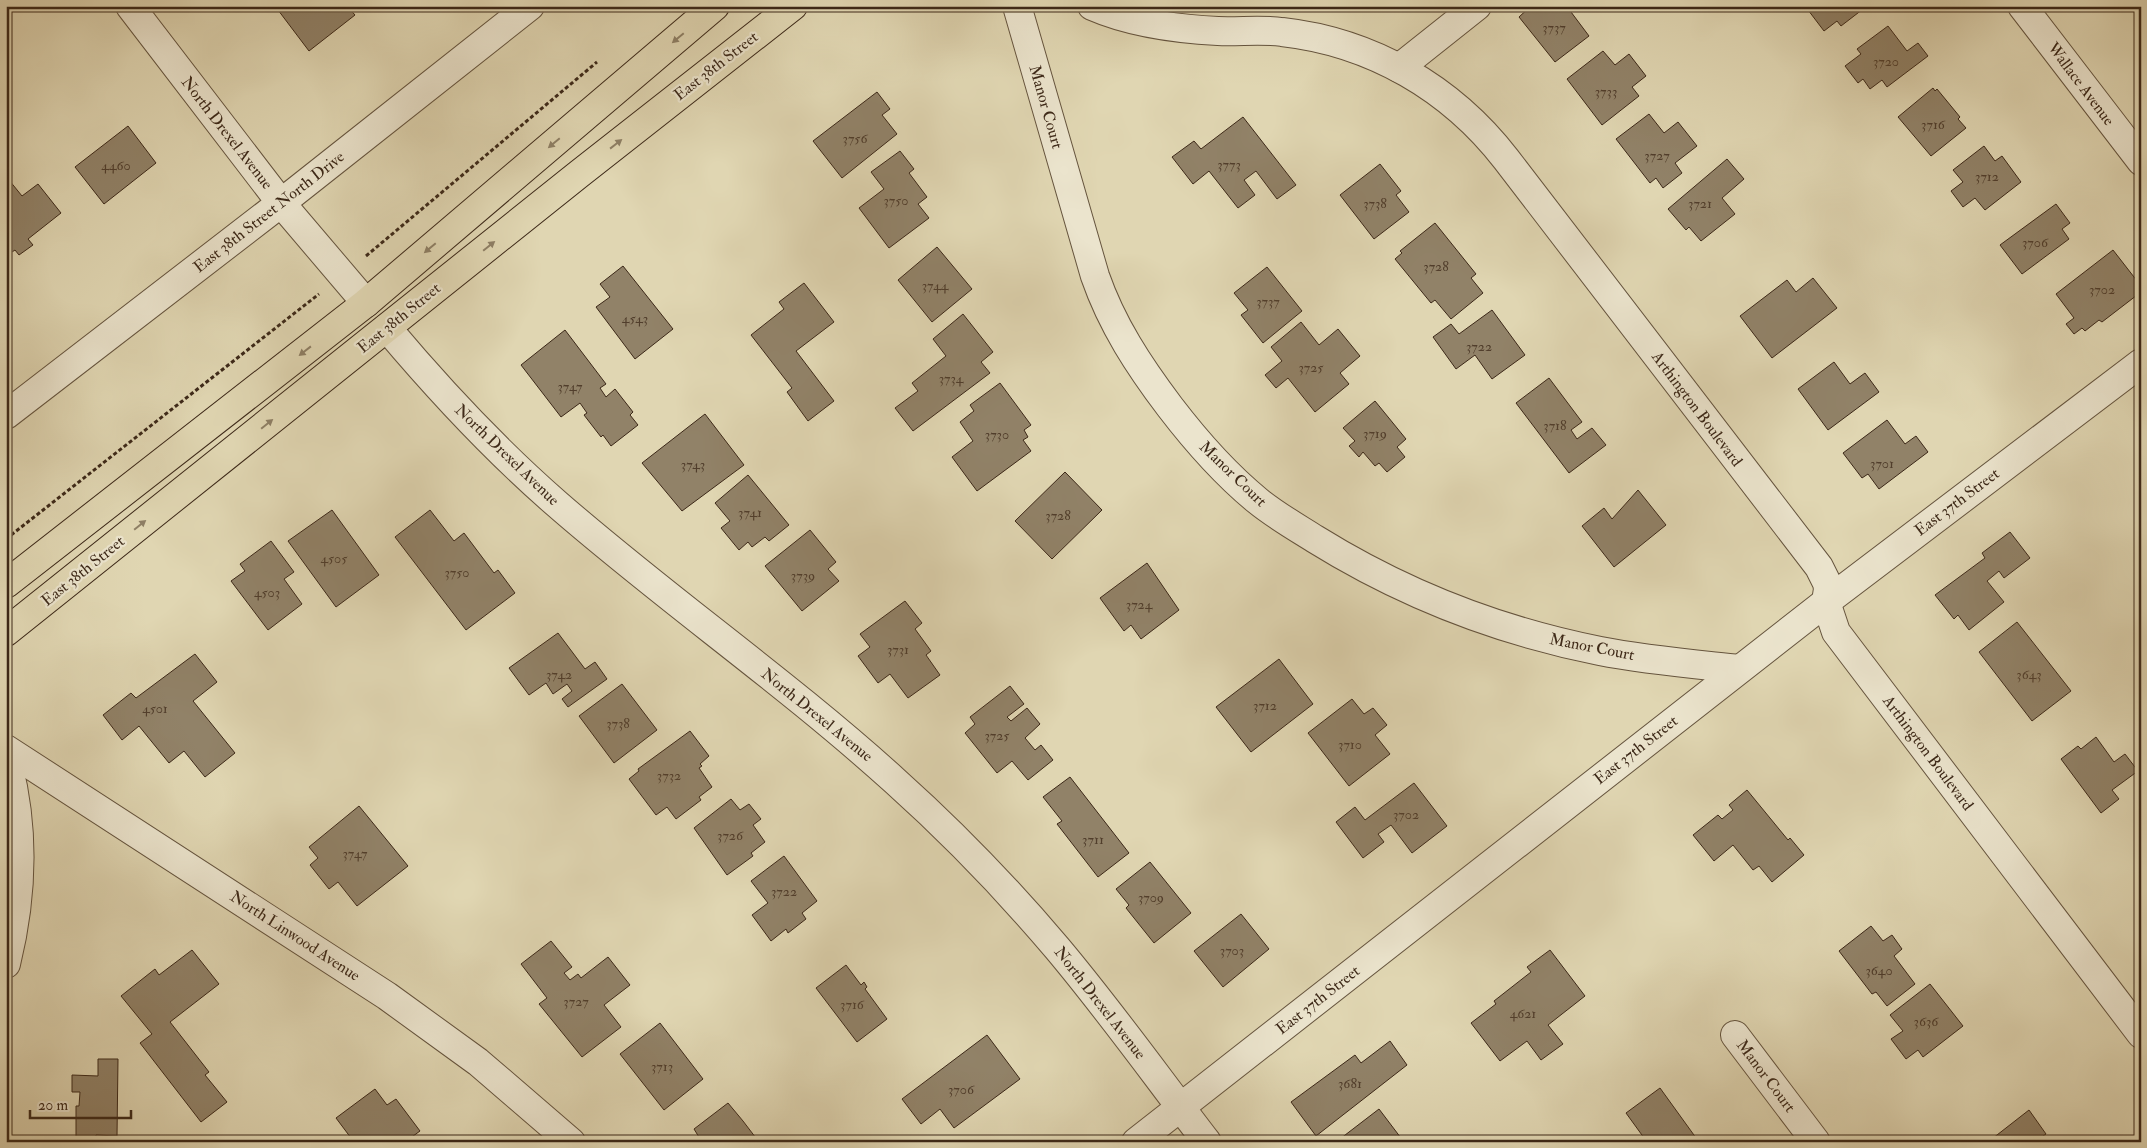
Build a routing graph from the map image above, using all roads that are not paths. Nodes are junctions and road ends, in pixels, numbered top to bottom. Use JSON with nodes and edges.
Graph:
{"nodes":[{"id":1,"x":130,"y":6,"type":"edge"},
{"id":2,"x":530,"y":6,"type":"edge"},
{"id":3,"x":715,"y":6,"type":"edge"},
{"id":4,"x":793,"y":6,"type":"edge"},
{"id":5,"x":1017,"y":6,"type":"edge"},
{"id":6,"x":1092,"y":6,"type":"edge"},
{"id":7,"x":1477,"y":6,"type":"edge"},
{"id":8,"x":2022,"y":6,"type":"edge"},
{"id":9,"x":1399,"y":68,"type":"junction"},
{"id":10,"x":2141,"y":162,"type":"edge"},
{"id":11,"x":281,"y":203,"type":"junction"},
{"id":12,"x":366,"y":303,"type":"junction"},
{"id":13,"x":388,"y":328,"type":"junction"},
{"id":14,"x":2141,"y":363,"type":"edge"},
{"id":15,"x":6,"y":415,"type":"edge"},
{"id":16,"x":6,"y":584,"type":"edge"},
{"id":17,"x":1826,"y":602,"type":"junction"},
{"id":18,"x":6,"y":632,"type":"edge"},
{"id":19,"x":1739,"y":669,"type":"junction"},
{"id":20,"x":6,"y":749,"type":"edge"},
{"id":21,"x":6,"y":757,"type":"edge"},
{"id":22,"x":6,"y":964,"type":"edge"},
{"id":23,"x":2141,"y":1034,"type":"edge"},
{"id":24,"x":1735,"y":1035,"type":"dead end"},
{"id":25,"x":1180,"y":1107,"type":"junction"},
{"id":26,"x":571,"y":1142,"type":"edge"},
{"id":27,"x":1136,"y":1142,"type":"edge"},
{"id":28,"x":1207,"y":1142,"type":"edge"},
{"id":29,"x":1816,"y":1142,"type":"edge"}],
"edges":[{"from":1,"to":11,"type":"street","name":"North Drexel Avenue"},
{"from":2,"to":11,"type":"street","name":"East 38th Street North Drive"},
{"from":3,"to":12,"type":"main road","name":"East 38th Street","one_way":true},
{"from":13,"to":4,"type":"main road","name":"East 38th Street","one_way":true},
{"from":5,"to":19,"type":"street","name":"Manor Court"},
{"from":6,"to":9,"type":"street","name":"Arthington Boulevard"},
{"from":7,"to":9,"type":"street"},
{"from":8,"to":10,"type":"street","name":"Wallace Avenue"},
{"from":9,"to":17,"type":"street","name":"Arthington Boulevard"},
{"from":11,"to":12,"type":"street","name":"North Drexel Avenue"},
{"from":11,"to":15,"type":"street","name":"East 38th Street North Drive"},
{"from":12,"to":16,"type":"main road","name":"East 38th Street","one_way":true},
{"from":18,"to":13,"type":"main road","name":"East 38th Street","one_way":true},
{"from":13,"to":25,"type":"street","name":"North Drexel Avenue"},
{"from":14,"to":17,"type":"street","name":"East 37th Street"},
{"from":17,"to":19,"type":"street","name":"East 37th Street"},
{"from":17,"to":23,"type":"street","name":"Arthington Boulevard"},
{"from":19,"to":25,"type":"street","name":"East 37th Street"},
{"from":20,"to":26,"type":"street","name":"North Linwood Avenue"},
{"from":21,"to":22,"type":"street"},
{"from":24,"to":29,"type":"street","name":"Manor Court"},
{"from":25,"to":27,"type":"street","name":"East 37th Street"},
{"from":25,"to":28,"type":"street","name":"North Drexel Avenue"}]}
